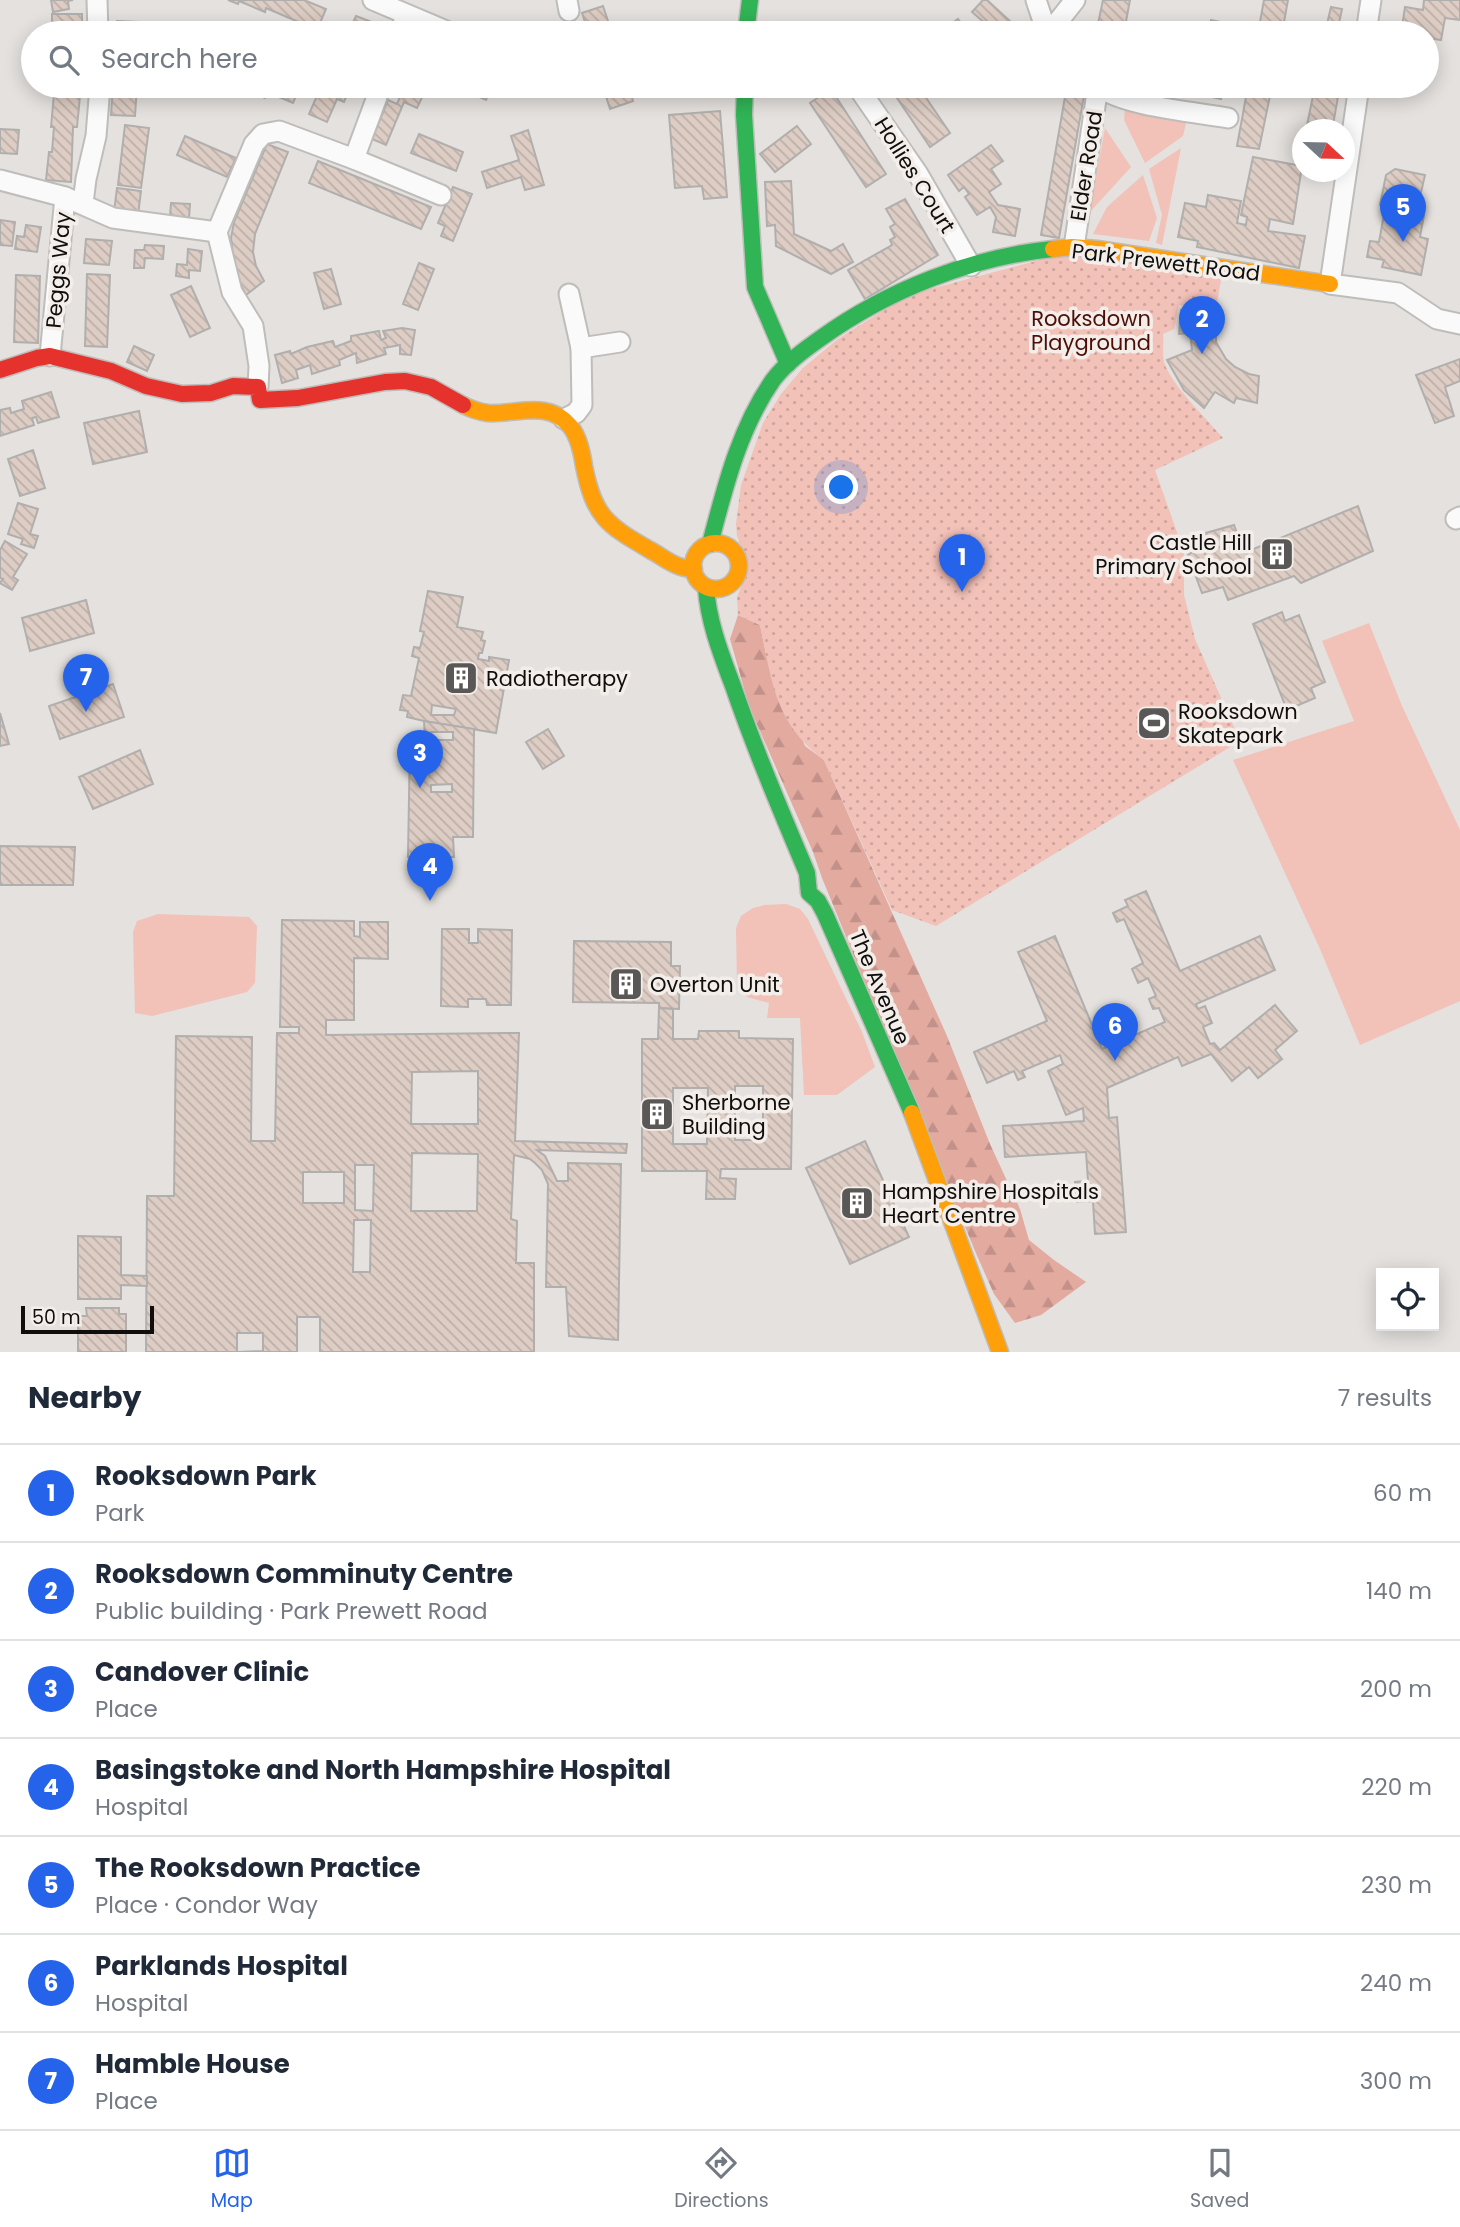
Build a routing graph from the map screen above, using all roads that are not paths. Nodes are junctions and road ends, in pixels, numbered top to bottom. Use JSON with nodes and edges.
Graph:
{"nodes":[{"id":1,"x":97,"y":0,"type":"edge"},
{"id":2,"x":373,"y":0,"type":"edge"},
{"id":3,"x":750,"y":0,"type":"edge"},
{"id":4,"x":1037,"y":0,"type":"edge"},
{"id":5,"x":1075,"y":0,"type":"edge"},
{"id":6,"x":1371,"y":0,"type":"edge"},
{"id":7,"x":98,"y":21,"type":"edge"},
{"id":8,"x":399,"y":21,"type":"edge"},
{"id":9,"x":747,"y":21,"type":"edge"},
{"id":10,"x":1044,"y":21,"type":"edge"},
{"id":11,"x":1058,"y":21,"type":"edge"},
{"id":12,"x":1368,"y":21,"type":"edge"},
{"id":13,"x":99,"y":98,"type":"edge"},
{"id":14,"x":377,"y":98,"type":"edge"},
{"id":15,"x":745,"y":98,"type":"edge"},
{"id":16,"x":865,"y":98,"type":"edge"},
{"id":17,"x":1096,"y":98,"type":"edge"},
{"id":18,"x":1121,"y":98,"type":"edge"},
{"id":19,"x":1357,"y":98,"type":"edge"},
{"id":20,"x":1228,"y":118,"type":"dead end"},
{"id":21,"x":354,"y":159,"type":"junction"},
{"id":22,"x":0,"y":180,"type":"edge"},
{"id":23,"x":441,"y":195,"type":"dead end"},
{"id":24,"x":65,"y":197,"type":"junction"},
{"id":25,"x":83,"y":204,"type":"junction"},
{"id":26,"x":217,"y":232,"type":"junction"},
{"id":27,"x":1074,"y":247,"type":"junction"},
{"id":28,"x":971,"y":266,"type":"junction"},
{"id":29,"x":1330,"y":284,"type":"junction"},
{"id":30,"x":569,"y":294,"type":"dead end"},
{"id":31,"x":1460,"y":324,"type":"edge"},
{"id":32,"x":620,"y":342,"type":"dead end"},
{"id":33,"x":581,"y":348,"type":"junction"},
{"id":34,"x":50,"y":356,"type":"junction"},
{"id":35,"x":788,"y":364,"type":"junction"},
{"id":36,"x":0,"y":370,"type":"edge"},
{"id":37,"x":258,"y":387,"type":"junction"},
{"id":38,"x":564,"y":419,"type":"junction"},
{"id":39,"x":654,"y":552,"type":"joint"},
{"id":40,"x":706,"y":553,"type":"junction"},
{"id":41,"x":706,"y":587,"type":"junction"},
{"id":42,"x":727,"y":587,"type":"junction"},
{"id":43,"x":719,"y":643,"type":"junction"},
{"id":44,"x":1000,"y":1352,"type":"edge"}],
"edges":[{"from":1,"to":7,"type":"street"},
{"from":2,"to":8,"type":"street"},
{"from":3,"to":9,"type":"street"},
{"from":4,"to":10,"type":"street"},
{"from":5,"to":11,"type":"street"},
{"from":6,"to":12,"type":"street"},
{"from":13,"to":25,"type":"street","name":"Peggs Way"},
{"from":14,"to":21,"type":"street"},
{"from":15,"to":35,"type":"street"},
{"from":16,"to":28,"type":"street","name":"Hollies Court"},
{"from":17,"to":27,"type":"street","name":"Elder Road"},
{"from":18,"to":20,"type":"street"},
{"from":19,"to":29,"type":"street"},
{"from":21,"to":23,"type":"street"},
{"from":21,"to":26,"type":"street"},
{"from":22,"to":24,"type":"street"},
{"from":24,"to":25,"type":"street","name":"Peggs Way"},
{"from":24,"to":34,"type":"street","name":"Peggs Way"},
{"from":25,"to":26,"type":"street"},
{"from":26,"to":37,"type":"street"},
{"from":27,"to":28,"type":"street","name":"Park Prewett Road"},
{"from":27,"to":29,"type":"street","name":"Park Prewett Road"},
{"from":28,"to":35,"type":"street","name":"Park Prewett Road"},
{"from":29,"to":31,"type":"street"},
{"from":30,"to":33,"type":"street"},
{"from":32,"to":33,"type":"street"},
{"from":33,"to":38,"type":"street"},
{"from":34,"to":36,"type":"street"},
{"from":34,"to":37,"type":"street"},
{"from":35,"to":40,"type":"street","name":"Park Prewett Road"},
{"from":37,"to":38,"type":"street"},
{"from":38,"to":39,"type":"street"},
{"from":39,"to":40,"type":"street"},
{"from":40,"to":41,"type":"street"},
{"from":40,"to":42,"type":"street","name":"Park Prewett Road"},
{"from":41,"to":42,"type":"street"},
{"from":41,"to":43,"type":"street","name":"The Avenue"},
{"from":42,"to":43,"type":"street","name":"The Avenue"},
{"from":43,"to":44,"type":"street","name":"The Avenue"}]}
